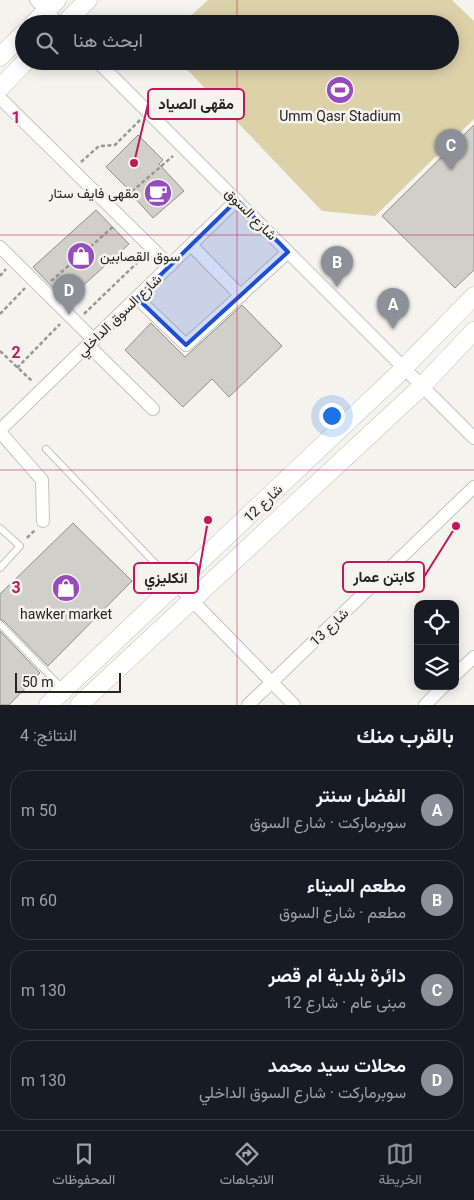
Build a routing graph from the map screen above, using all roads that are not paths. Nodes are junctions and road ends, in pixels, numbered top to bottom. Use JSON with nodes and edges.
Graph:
{"nodes":[{"id":1,"x":88,"y":0,"type":"edge"},
{"id":2,"x":46,"y":4,"type":"edge"},
{"id":3,"x":39,"y":15,"type":"edge"},
{"id":4,"x":53,"y":15,"type":"edge"},
{"id":5,"x":73,"y":15,"type":"edge"},
{"id":6,"x":15,"y":42,"type":"edge"},
{"id":7,"x":0,"y":57,"type":"edge"},
{"id":8,"x":17,"y":70,"type":"edge"},
{"id":9,"x":106,"y":70,"type":"edge"},
{"id":10,"x":0,"y":88,"type":"edge"},
{"id":11,"x":0,"y":98,"type":"edge"},
{"id":12,"x":237,"y":200,"type":"junction"},
{"id":13,"x":191,"y":245,"type":"junction"},
{"id":14,"x":0,"y":247,"type":"edge"},
{"id":15,"x":288,"y":252,"type":"junction"},
{"id":16,"x":170,"y":266,"type":"junction"},
{"id":17,"x":241,"y":296,"type":"junction"},
{"id":18,"x":474,"y":296,"type":"edge"},
{"id":19,"x":137,"y":298,"type":"junction"},
{"id":20,"x":474,"y":332,"type":"edge"},
{"id":21,"x":91,"y":342,"type":"junction"},
{"id":22,"x":403,"y":368,"type":"junction"},
{"id":23,"x":421,"y":386,"type":"junction"},
{"id":24,"x":153,"y":409,"type":"dead end"},
{"id":25,"x":0,"y":431,"type":"edge"},
{"id":26,"x":474,"y":438,"type":"edge"},
{"id":27,"x":46,"y":449,"type":"dead end"},
{"id":28,"x":474,"y":487,"type":"edge"},
{"id":29,"x":43,"y":521,"type":"road end"},
{"id":30,"x":0,"y":528,"type":"edge"},
{"id":31,"x":0,"y":568,"type":"edge"},
{"id":32,"x":176,"y":585,"type":"junction"},
{"id":33,"x":191,"y":601,"type":"junction"},
{"id":34,"x":0,"y":624,"type":"edge"},
{"id":35,"x":474,"y":657,"type":"edge"},
{"id":36,"x":459,"y":671,"type":"edge"},
{"id":37,"x":271,"y":682,"type":"junction"},
{"id":38,"x":64,"y":690,"type":"junction"},
{"id":39,"x":440,"y":690,"type":"edge"},
{"id":40,"x":48,"y":705,"type":"edge"},
{"id":41,"x":79,"y":705,"type":"edge"},
{"id":42,"x":248,"y":705,"type":"edge"},
{"id":43,"x":294,"y":705,"type":"edge"},
{"id":44,"x":425,"y":705,"type":"edge"}],
"edges":[{"from":1,"to":5,"type":"street"},
{"from":2,"to":3,"type":"street"},
{"from":2,"to":4,"type":"street"},
{"from":6,"to":7,"type":"street"},
{"from":8,"to":10,"type":"street"},
{"from":9,"to":12,"type":"street","name":"شارع السوق"},
{"from":11,"to":16,"type":"street"},
{"from":12,"to":13,"type":"street","name":"شارع السوق الداخلي"},
{"from":12,"to":15,"type":"street","name":"شارع السوق"},
{"from":13,"to":16,"type":"street","name":"شارع السوق الداخلي"},
{"from":13,"to":17,"type":"street"},
{"from":14,"to":21,"type":"street"},
{"from":15,"to":17,"type":"street"},
{"from":15,"to":22,"type":"street","name":"شارع السوق"},
{"from":16,"to":19,"type":"street","name":"شارع السوق الداخلي"},
{"from":17,"to":19,"type":"street"},
{"from":18,"to":22,"type":"street","name":"شارع 12"},
{"from":19,"to":21,"type":"street","name":"شارع السوق الداخلي"},
{"from":20,"to":23,"type":"street","name":"شارع 12"},
{"from":21,"to":24,"type":"street"},
{"from":21,"to":25,"type":"street","name":"شارع السوق الداخلي"},
{"from":22,"to":23,"type":"street","name":"شارع السوق"},
{"from":22,"to":32,"type":"street","name":"شارع 12"},
{"from":23,"to":26,"type":"street","name":"شارع السوق"},
{"from":23,"to":33,"type":"street","name":"شارع 12"},
{"from":25,"to":29,"type":"street"},
{"from":27,"to":32,"type":"lane"},
{"from":28,"to":37,"type":"street","name":"شارع 13"},
{"from":30,"to":31,"type":"lane"},
{"from":32,"to":33,"type":"street"},
{"from":32,"to":38,"type":"street","name":"شارع 12"},
{"from":33,"to":37,"type":"street"},
{"from":33,"to":41,"type":"street","name":"شارع 12"},
{"from":34,"to":38,"type":"lane"},
{"from":35,"to":36,"type":"street"},
{"from":37,"to":42,"type":"street","name":"شارع 13"},
{"from":37,"to":43,"type":"street"},
{"from":38,"to":40,"type":"street","name":"شارع 12"},
{"from":39,"to":44,"type":"street"}]}
